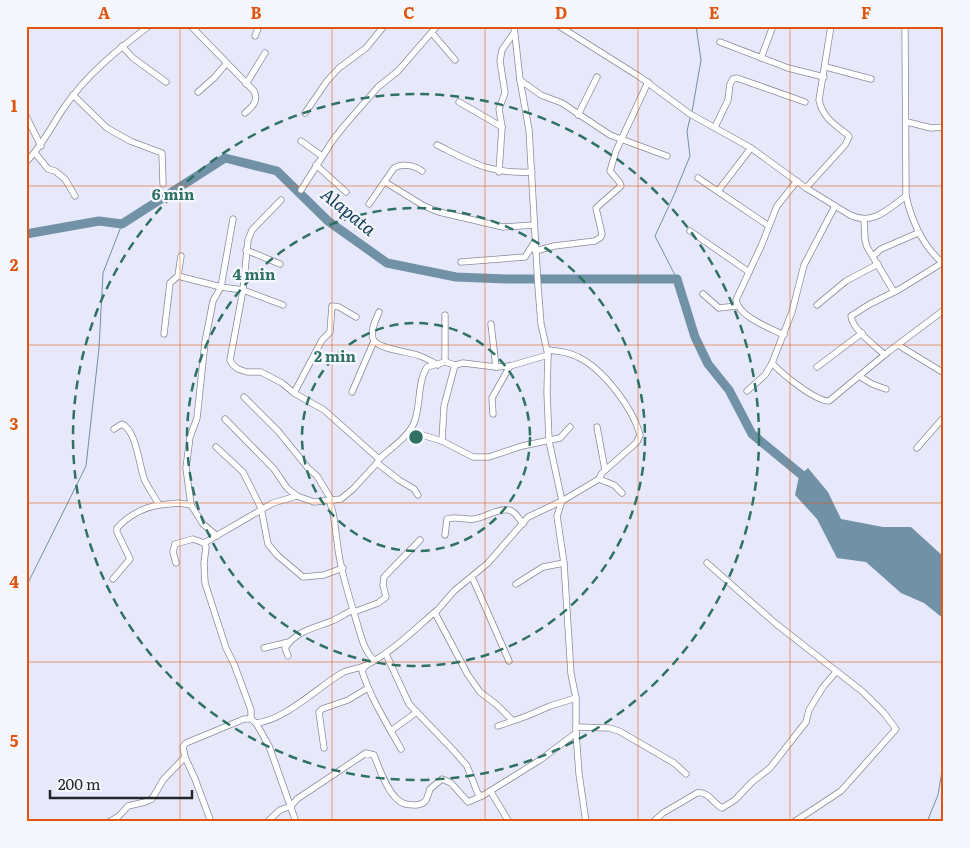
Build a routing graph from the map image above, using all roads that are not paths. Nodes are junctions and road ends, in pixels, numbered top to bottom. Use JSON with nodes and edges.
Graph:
{"nodes":[{"id":1,"x":149,"y":26,"type":"edge"},
{"id":2,"x":191,"y":26,"type":"edge"},
{"id":3,"x":259,"y":26,"type":"edge"},
{"id":4,"x":384,"y":26,"type":"edge"},
{"id":5,"x":437,"y":26,"type":"edge"},
{"id":6,"x":514,"y":26,"type":"edge"},
{"id":7,"x":558,"y":26,"type":"edge"},
{"id":8,"x":773,"y":26,"type":"edge"},
{"id":9,"x":831,"y":26,"type":"edge"},
{"id":10,"x":905,"y":26,"type":"edge"},
{"id":11,"x":432,"y":33,"type":"junction"},
{"id":12,"x":514,"y":34,"type":"junction"},
{"id":13,"x":255,"y":36,"type":"dead end"},
{"id":14,"x":720,"y":42,"type":"dead end"},
{"id":15,"x":122,"y":46,"type":"junction"},
{"id":16,"x":265,"y":53,"type":"dead end"},
{"id":17,"x":761,"y":58,"type":"junction"},
{"id":18,"x":455,"y":60,"type":"dead end"},
{"id":19,"x":226,"y":64,"type":"junction"},
{"id":20,"x":826,"y":67,"type":"junction"},
{"id":21,"x":824,"y":76,"type":"junction"},
{"id":22,"x":597,"y":77,"type":"dead end"},
{"id":23,"x":871,"y":79,"type":"dead end"},
{"id":24,"x":520,"y":80,"type":"junction"},
{"id":25,"x":166,"y":82,"type":"dead end"},
{"id":26,"x":648,"y":82,"type":"junction"},
{"id":27,"x":246,"y":84,"type":"junction"},
{"id":28,"x":198,"y":92,"type":"dead end"},
{"id":29,"x":73,"y":96,"type":"junction"},
{"id":30,"x":459,"y":102,"type":"dead end"},
{"id":31,"x":805,"y":102,"type":"dead end"},
{"id":32,"x":244,"y":113,"type":"dead end"},
{"id":33,"x":305,"y":113,"type":"dead end"},
{"id":34,"x":578,"y":115,"type":"junction"},
{"id":35,"x":26,"y":116,"type":"edge"},
{"id":36,"x":907,"y":122,"type":"junction"},
{"id":37,"x":502,"y":126,"type":"junction"},
{"id":38,"x":715,"y":127,"type":"junction"},
{"id":39,"x":944,"y":127,"type":"edge"},
{"id":40,"x":622,"y":139,"type":"junction"},
{"id":41,"x":301,"y":142,"type":"dead end"},
{"id":42,"x":437,"y":145,"type":"dead end"},
{"id":43,"x":41,"y":146,"type":"junction"},
{"id":44,"x":752,"y":148,"type":"junction"},
{"id":45,"x":36,"y":153,"type":"junction"},
{"id":46,"x":322,"y":156,"type":"junction"},
{"id":47,"x":667,"y":156,"type":"dead end"},
{"id":48,"x":26,"y":162,"type":"edge"},
{"id":49,"x":316,"y":165,"type":"junction"},
{"id":50,"x":422,"y":171,"type":"dead end"},
{"id":51,"x":499,"y":172,"type":"junction"},
{"id":52,"x":532,"y":172,"type":"junction"},
{"id":53,"x":698,"y":178,"type":"dead end"},
{"id":54,"x":385,"y":182,"type":"junction"},
{"id":55,"x":797,"y":182,"type":"junction"},
{"id":56,"x":163,"y":184,"type":"dead end"},
{"id":57,"x":806,"y":188,"type":"junction"},
{"id":58,"x":301,"y":190,"type":"dead end"},
{"id":59,"x":718,"y":191,"type":"junction"},
{"id":60,"x":346,"y":192,"type":"dead end"},
{"id":61,"x":75,"y":196,"type":"dead end"},
{"id":62,"x":906,"y":196,"type":"junction"},
{"id":63,"x":281,"y":200,"type":"dead end"},
{"id":64,"x":369,"y":204,"type":"dead end"},
{"id":65,"x":835,"y":206,"type":"junction"},
{"id":66,"x":233,"y":219,"type":"dead end"},
{"id":67,"x":864,"y":220,"type":"junction"},
{"id":68,"x":534,"y":225,"type":"junction"},
{"id":69,"x":769,"y":226,"type":"junction"},
{"id":70,"x":690,"y":230,"type":"dead end"},
{"id":71,"x":918,"y":233,"type":"junction"},
{"id":72,"x":534,"y":243,"type":"junction"},
{"id":73,"x":246,"y":250,"type":"junction"},
{"id":74,"x":535,"y":251,"type":"junction"},
{"id":75,"x":180,"y":256,"type":"dead end"},
{"id":76,"x":873,"y":256,"type":"junction"},
{"id":77,"x":461,"y":262,"type":"dead end"},
{"id":78,"x":280,"y":264,"type":"dead end"},
{"id":79,"x":878,"y":264,"type":"junction"},
{"id":80,"x":943,"y":264,"type":"edge"},
{"id":81,"x":749,"y":272,"type":"junction"},
{"id":82,"x":178,"y":276,"type":"junction"},
{"id":83,"x":221,"y":287,"type":"junction"},
{"id":84,"x":243,"y":290,"type":"junction"},
{"id":85,"x":894,"y":292,"type":"junction"},
{"id":86,"x":702,"y":294,"type":"dead end"},
{"id":87,"x":283,"y":305,"type":"dead end"},
{"id":88,"x":817,"y":305,"type":"dead end"},
{"id":89,"x":737,"y":306,"type":"junction"},
{"id":90,"x":944,"y":310,"type":"edge"},
{"id":91,"x":379,"y":312,"type":"dead end"},
{"id":92,"x":445,"y":315,"type":"dead end"},
{"id":93,"x":356,"y":317,"type":"dead end"},
{"id":94,"x":491,"y":324,"type":"dead end"},
{"id":95,"x":862,"y":333,"type":"junction"},
{"id":96,"x":164,"y":334,"type":"dead end"},
{"id":97,"x":784,"y":335,"type":"junction"},
{"id":98,"x":374,"y":342,"type":"junction"},
{"id":99,"x":898,"y":345,"type":"junction"},
{"id":100,"x":548,"y":355,"type":"junction"},
{"id":101,"x":885,"y":355,"type":"junction"},
{"id":102,"x":445,"y":362,"type":"junction"},
{"id":103,"x":772,"y":363,"type":"junction"},
{"id":104,"x":438,"y":365,"type":"junction"},
{"id":105,"x":455,"y":365,"type":"junction"},
{"id":106,"x":510,"y":366,"type":"junction"},
{"id":107,"x":496,"y":367,"type":"junction"},
{"id":108,"x":816,"y":367,"type":"dead end"},
{"id":109,"x":944,"y":373,"type":"edge"},
{"id":110,"x":859,"y":376,"type":"junction"},
{"id":111,"x":886,"y":389,"type":"dead end"},
{"id":112,"x":747,"y":391,"type":"dead end"},
{"id":113,"x":352,"y":392,"type":"dead end"},
{"id":114,"x":294,"y":393,"type":"junction"},
{"id":115,"x":244,"y":397,"type":"dead end"},
{"id":116,"x":493,"y":414,"type":"dead end"},
{"id":117,"x":944,"y":417,"type":"edge"},
{"id":118,"x":225,"y":419,"type":"dead end"},
{"id":119,"x":570,"y":427,"type":"dead end"},
{"id":120,"x":598,"y":427,"type":"dead end"},
{"id":121,"x":114,"y":429,"type":"dead end"},
{"id":122,"x":409,"y":431,"type":"junction"},
{"id":123,"x":442,"y":441,"type":"junction"},
{"id":124,"x":549,"y":441,"type":"junction"},
{"id":125,"x":216,"y":448,"type":"dead end"},
{"id":126,"x":916,"y":448,"type":"dead end"},
{"id":127,"x":378,"y":461,"type":"junction"},
{"id":128,"x":605,"y":470,"type":"junction"},
{"id":129,"x":599,"y":480,"type":"junction"},
{"id":130,"x":622,"y":493,"type":"dead end"},
{"id":131,"x":418,"y":495,"type":"dead end"},
{"id":132,"x":296,"y":496,"type":"junction"},
{"id":133,"x":332,"y":501,"type":"junction"},
{"id":134,"x":562,"y":501,"type":"junction"},
{"id":135,"x":159,"y":505,"type":"junction"},
{"id":136,"x":191,"y":505,"type":"junction"},
{"id":137,"x":261,"y":508,"type":"junction"},
{"id":138,"x":523,"y":524,"type":"junction"},
{"id":139,"x":446,"y":535,"type":"dead end"},
{"id":140,"x":217,"y":536,"type":"junction"},
{"id":141,"x":420,"y":540,"type":"dead end"},
{"id":142,"x":204,"y":543,"type":"junction"},
{"id":143,"x":176,"y":563,"type":"dead end"},
{"id":144,"x":564,"y":563,"type":"junction"},
{"id":145,"x":707,"y":563,"type":"dead end"},
{"id":146,"x":343,"y":568,"type":"junction"},
{"id":147,"x":472,"y":576,"type":"junction"},
{"id":148,"x":113,"y":579,"type":"dead end"},
{"id":149,"x":516,"y":584,"type":"dead end"},
{"id":150,"x":441,"y":606,"type":"junction"},
{"id":151,"x":354,"y":611,"type":"junction"},
{"id":152,"x":289,"y":642,"type":"junction"},
{"id":153,"x":264,"y":648,"type":"dead end"},
{"id":154,"x":386,"y":654,"type":"junction"},
{"id":155,"x":288,"y":656,"type":"dead end"},
{"id":156,"x":374,"y":660,"type":"junction"},
{"id":157,"x":509,"y":661,"type":"dead end"},
{"id":158,"x":364,"y":666,"type":"junction"},
{"id":159,"x":836,"y":672,"type":"junction"},
{"id":160,"x":368,"y":688,"type":"junction"},
{"id":161,"x":576,"y":698,"type":"junction"},
{"id":162,"x":416,"y":712,"type":"junction"},
{"id":163,"x":512,"y":720,"type":"junction"},
{"id":164,"x":254,"y":721,"type":"junction"},
{"id":165,"x":498,"y":726,"type":"dead end"},
{"id":166,"x":392,"y":730,"type":"junction"},
{"id":167,"x":576,"y":730,"type":"junction"},
{"id":168,"x":324,"y":748,"type":"dead end"},
{"id":169,"x":401,"y":749,"type":"dead end"},
{"id":170,"x":185,"y":758,"type":"junction"},
{"id":171,"x":686,"y":774,"type":"dead end"},
{"id":172,"x":491,"y":792,"type":"junction"},
{"id":173,"x":482,"y":796,"type":"junction"},
{"id":174,"x":291,"y":806,"type":"junction"},
{"id":175,"x":109,"y":822,"type":"edge"},
{"id":176,"x":211,"y":822,"type":"edge"},
{"id":177,"x":267,"y":822,"type":"edge"},
{"id":178,"x":296,"y":822,"type":"edge"},
{"id":179,"x":509,"y":822,"type":"edge"},
{"id":180,"x":586,"y":822,"type":"edge"},
{"id":181,"x":653,"y":822,"type":"edge"},
{"id":182,"x":794,"y":822,"type":"edge"}],
"edges":[{"from":1,"to":15,"type":"street"},
{"from":2,"to":19,"type":"street"},
{"from":3,"to":13,"type":"street"},
{"from":4,"to":33,"type":"street"},
{"from":5,"to":11,"type":"street"},
{"from":6,"to":12,"type":"street"},
{"from":7,"to":26,"type":"street"},
{"from":8,"to":17,"type":"street"},
{"from":9,"to":20,"type":"street"},
{"from":10,"to":36,"type":"street"},
{"from":11,"to":18,"type":"street"},
{"from":11,"to":46,"type":"street"},
{"from":12,"to":24,"type":"street"},
{"from":12,"to":37,"type":"street"},
{"from":14,"to":17,"type":"street"},
{"from":15,"to":25,"type":"street"},
{"from":15,"to":29,"type":"street"},
{"from":16,"to":27,"type":"street"},
{"from":17,"to":21,"type":"street"},
{"from":19,"to":27,"type":"street"},
{"from":19,"to":28,"type":"street"},
{"from":20,"to":21,"type":"street"},
{"from":20,"to":23,"type":"street"},
{"from":21,"to":57,"type":"street"},
{"from":22,"to":34,"type":"street"},
{"from":24,"to":34,"type":"street"},
{"from":24,"to":52,"type":"street"},
{"from":26,"to":38,"type":"street"},
{"from":26,"to":40,"type":"street"},
{"from":27,"to":32,"type":"street"},
{"from":29,"to":43,"type":"street"},
{"from":29,"to":56,"type":"street"},
{"from":30,"to":37,"type":"street"},
{"from":31,"to":38,"type":"street"},
{"from":34,"to":40,"type":"street"},
{"from":35,"to":43,"type":"street"},
{"from":36,"to":39,"type":"street"},
{"from":36,"to":62,"type":"street"},
{"from":37,"to":51,"type":"street"},
{"from":38,"to":44,"type":"street"},
{"from":40,"to":47,"type":"street"},
{"from":40,"to":74,"type":"street"},
{"from":41,"to":46,"type":"street"},
{"from":42,"to":51,"type":"street"},
{"from":43,"to":45,"type":"street"},
{"from":44,"to":55,"type":"street"},
{"from":44,"to":59,"type":"street"},
{"from":45,"to":48,"type":"street"},
{"from":45,"to":61,"type":"street"},
{"from":46,"to":49,"type":"street"},
{"from":49,"to":58,"type":"street"},
{"from":49,"to":60,"type":"street"},
{"from":50,"to":54,"type":"street"},
{"from":51,"to":52,"type":"street"},
{"from":52,"to":68,"type":"street"},
{"from":53,"to":59,"type":"street"},
{"from":54,"to":64,"type":"street"},
{"from":54,"to":68,"type":"street"},
{"from":55,"to":57,"type":"street"},
{"from":55,"to":69,"type":"street"},
{"from":57,"to":65,"type":"street"},
{"from":59,"to":69,"type":"street"},
{"from":62,"to":67,"type":"street"},
{"from":62,"to":71,"type":"street"},
{"from":63,"to":73,"type":"street"},
{"from":65,"to":67,"type":"street"},
{"from":65,"to":97,"type":"street"},
{"from":66,"to":83,"type":"street"},
{"from":67,"to":76,"type":"street"},
{"from":68,"to":72,"type":"street"},
{"from":69,"to":81,"type":"street"},
{"from":70,"to":81,"type":"street"},
{"from":71,"to":76,"type":"street"},
{"from":71,"to":80,"type":"street"},
{"from":72,"to":74,"type":"street"},
{"from":72,"to":77,"type":"street"},
{"from":73,"to":78,"type":"street"},
{"from":73,"to":84,"type":"street"},
{"from":74,"to":100,"type":"street"},
{"from":75,"to":82,"type":"street"},
{"from":76,"to":79,"type":"street"},
{"from":79,"to":85,"type":"street"},
{"from":79,"to":88,"type":"street"},
{"from":80,"to":85,"type":"street"},
{"from":81,"to":89,"type":"street"},
{"from":82,"to":83,"type":"street"},
{"from":82,"to":96,"type":"street"},
{"from":83,"to":84,"type":"street"},
{"from":83,"to":136,"type":"street"},
{"from":84,"to":87,"type":"street"},
{"from":84,"to":114,"type":"street"},
{"from":85,"to":95,"type":"street"},
{"from":86,"to":89,"type":"street"},
{"from":89,"to":97,"type":"street"},
{"from":90,"to":99,"type":"street"},
{"from":91,"to":98,"type":"street"},
{"from":92,"to":102,"type":"street"},
{"from":93,"to":114,"type":"street"},
{"from":94,"to":107,"type":"street"},
{"from":95,"to":101,"type":"street"},
{"from":95,"to":108,"type":"street"},
{"from":97,"to":103,"type":"street"},
{"from":98,"to":104,"type":"street"},
{"from":98,"to":113,"type":"street"},
{"from":99,"to":101,"type":"street"},
{"from":99,"to":109,"type":"street"},
{"from":100,"to":106,"type":"street"},
{"from":100,"to":124,"type":"street"},
{"from":100,"to":128,"type":"street"},
{"from":101,"to":110,"type":"street"},
{"from":102,"to":104,"type":"street"},
{"from":102,"to":105,"type":"street"},
{"from":103,"to":110,"type":"street"},
{"from":103,"to":112,"type":"street"},
{"from":104,"to":122,"type":"street"},
{"from":105,"to":107,"type":"street"},
{"from":105,"to":123,"type":"street"},
{"from":106,"to":107,"type":"street"},
{"from":106,"to":116,"type":"street"},
{"from":110,"to":111,"type":"street"},
{"from":114,"to":127,"type":"street"},
{"from":115,"to":133,"type":"street"},
{"from":117,"to":126,"type":"street"},
{"from":118,"to":132,"type":"street"},
{"from":119,"to":124,"type":"street"},
{"from":120,"to":128,"type":"street"},
{"from":121,"to":135,"type":"street"},
{"from":122,"to":123,"type":"street"},
{"from":122,"to":127,"type":"street"},
{"from":123,"to":124,"type":"street"},
{"from":124,"to":134,"type":"street"},
{"from":125,"to":137,"type":"street"},
{"from":127,"to":131,"type":"street"},
{"from":127,"to":133,"type":"street"},
{"from":128,"to":129,"type":"street"},
{"from":129,"to":130,"type":"street"},
{"from":129,"to":134,"type":"street"},
{"from":132,"to":133,"type":"street"},
{"from":132,"to":137,"type":"street"},
{"from":133,"to":146,"type":"street"},
{"from":134,"to":138,"type":"street"},
{"from":134,"to":144,"type":"street"},
{"from":135,"to":136,"type":"street"},
{"from":135,"to":148,"type":"street"},
{"from":136,"to":140,"type":"street"},
{"from":137,"to":140,"type":"street"},
{"from":137,"to":146,"type":"street"},
{"from":138,"to":139,"type":"street"},
{"from":138,"to":147,"type":"street"},
{"from":140,"to":142,"type":"street"},
{"from":141,"to":151,"type":"street"},
{"from":142,"to":143,"type":"street"},
{"from":142,"to":164,"type":"street"},
{"from":144,"to":149,"type":"street"},
{"from":144,"to":161,"type":"street"},
{"from":145,"to":159,"type":"street"},
{"from":146,"to":151,"type":"street"},
{"from":147,"to":150,"type":"street"},
{"from":147,"to":157,"type":"street"},
{"from":150,"to":154,"type":"street"},
{"from":150,"to":163,"type":"street"},
{"from":151,"to":152,"type":"street"},
{"from":151,"to":156,"type":"street"},
{"from":152,"to":153,"type":"street"},
{"from":152,"to":155,"type":"street"},
{"from":154,"to":156,"type":"street"},
{"from":154,"to":162,"type":"street"},
{"from":156,"to":158,"type":"street"},
{"from":158,"to":160,"type":"street"},
{"from":158,"to":164,"type":"street"},
{"from":159,"to":181,"type":"street"},
{"from":159,"to":182,"type":"street"},
{"from":160,"to":166,"type":"street"},
{"from":160,"to":168,"type":"street"},
{"from":161,"to":163,"type":"street"},
{"from":161,"to":167,"type":"street"},
{"from":162,"to":166,"type":"street"},
{"from":162,"to":173,"type":"street"},
{"from":163,"to":165,"type":"street"},
{"from":164,"to":170,"type":"street"},
{"from":164,"to":174,"type":"street"},
{"from":166,"to":169,"type":"street"},
{"from":167,"to":171,"type":"street"},
{"from":167,"to":172,"type":"street"},
{"from":167,"to":180,"type":"street"},
{"from":170,"to":175,"type":"street"},
{"from":170,"to":176,"type":"street"},
{"from":172,"to":173,"type":"street"},
{"from":172,"to":179,"type":"street"},
{"from":173,"to":174,"type":"street"},
{"from":174,"to":177,"type":"street"},
{"from":174,"to":178,"type":"street"}]}
